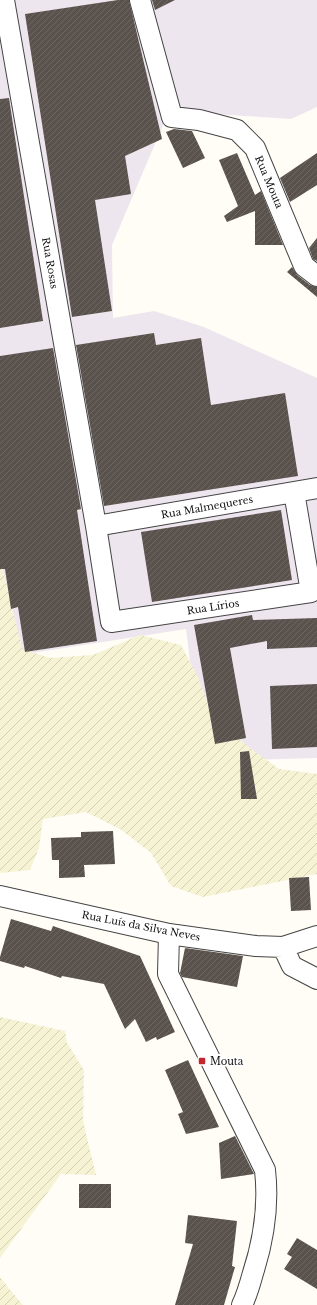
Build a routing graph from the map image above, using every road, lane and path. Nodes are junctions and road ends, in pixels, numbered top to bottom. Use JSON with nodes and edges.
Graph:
{"nodes":[{"id":1,"x":4,"y":0,"type":"edge"},
{"id":2,"x":140,"y":0,"type":"edge"},
{"id":3,"x":317,"y":276,"type":"edge"},
{"id":4,"x":317,"y":488,"type":"edge"},
{"id":5,"x":294,"y":492,"type":"junction"},
{"id":6,"x":96,"y":526,"type":"junction"},
{"id":7,"x":0,"y":896,"type":"edge"},
{"id":8,"x":169,"y":934,"type":"junction"},
{"id":9,"x":317,"y":936,"type":"edge"},
{"id":10,"x":283,"y":946,"type":"junction"},
{"id":11,"x":317,"y":979,"type":"edge"},
{"id":12,"x":242,"y":1305,"type":"edge"}],
"edges":[{"from":1,"to":6,"type":"street","name":"Rua Rosas"},
{"from":2,"to":3,"type":"street","name":"Rua Mouta"},
{"from":4,"to":5,"type":"street","name":"Rua Malmequeres"},
{"from":5,"to":6,"type":"street","name":"Rua Malmequeres"},
{"from":5,"to":6,"type":"street","name":"Rua Lírios"},
{"from":7,"to":8,"type":"street","name":"Rua Luís da Silva Neves"},
{"from":8,"to":10,"type":"street","name":"Rua Luís da Silva Neves"},
{"from":8,"to":12,"type":"street"},
{"from":9,"to":10,"type":"street","name":"Rua Luís da Silva Neves"},
{"from":10,"to":11,"type":"street"}]}
